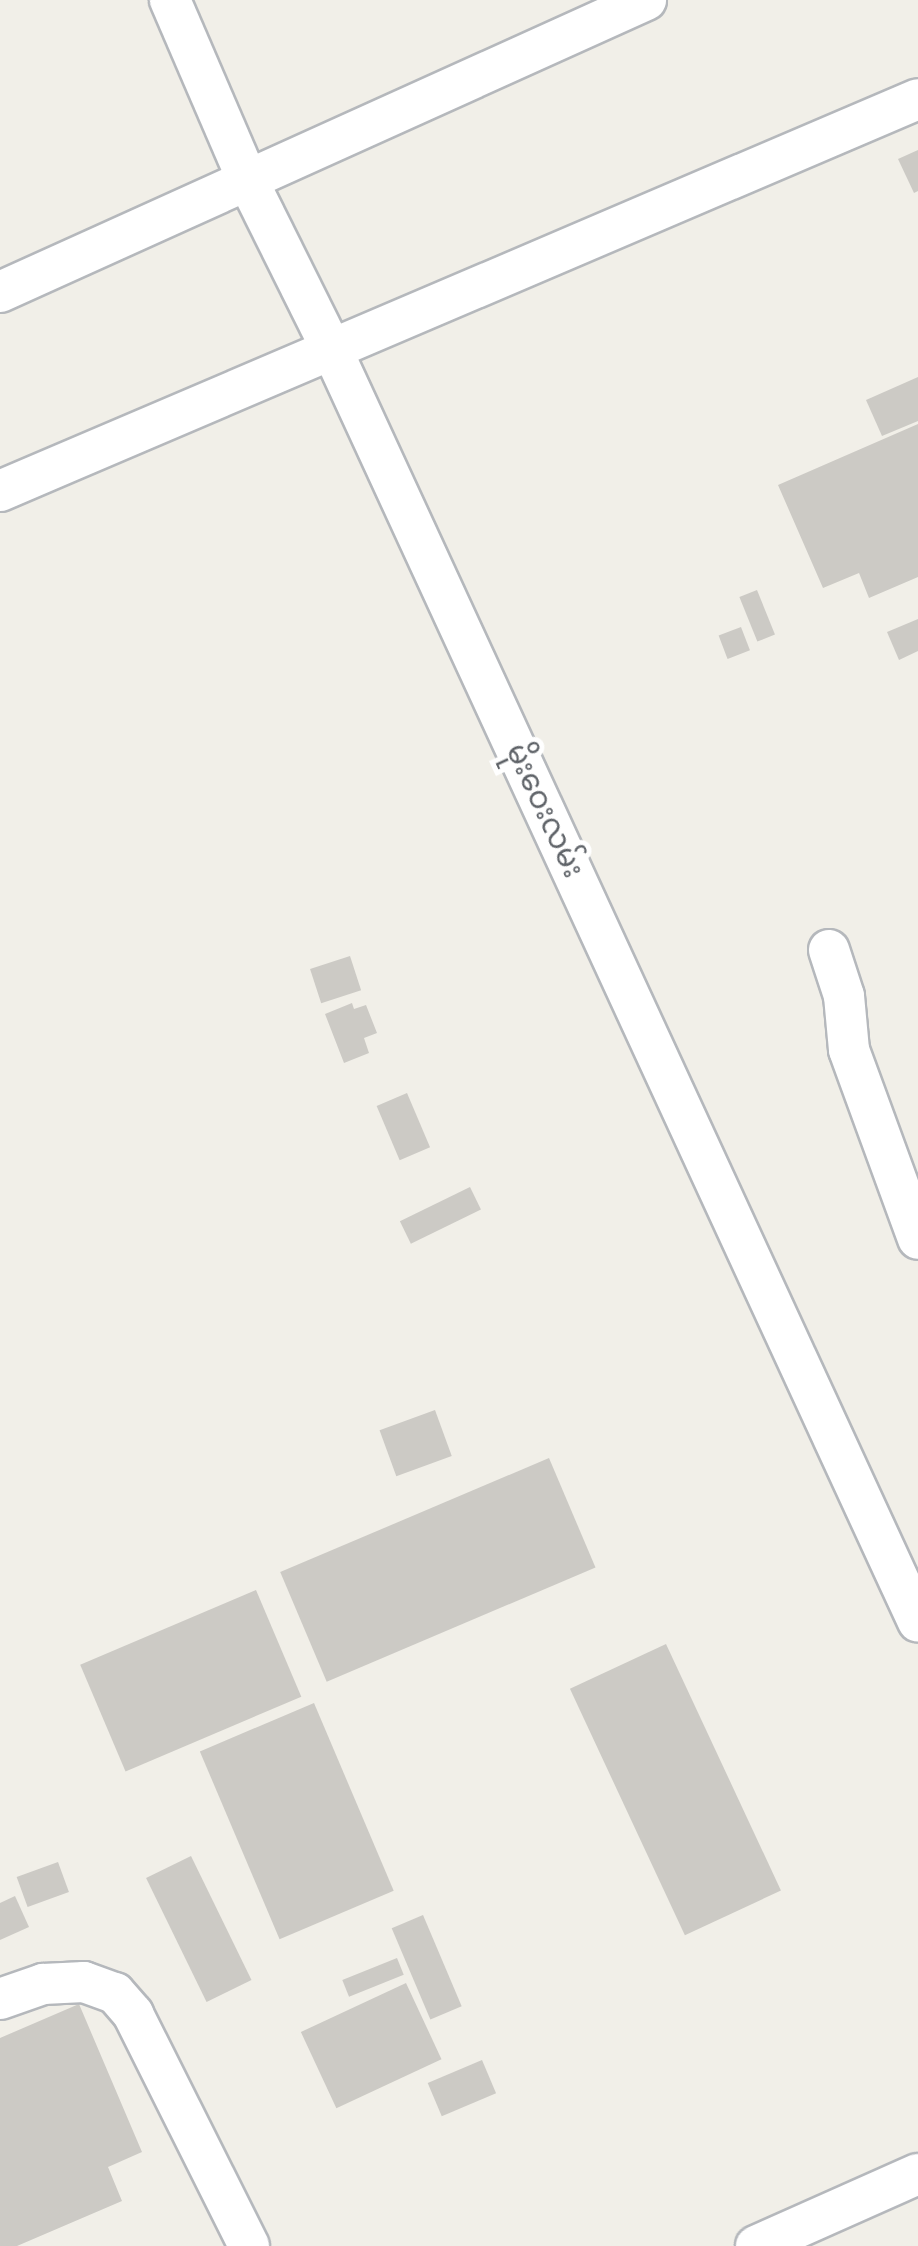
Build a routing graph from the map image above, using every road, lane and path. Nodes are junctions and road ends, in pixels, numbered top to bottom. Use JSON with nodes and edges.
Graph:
{"nodes":[{"id":1,"x":170,"y":0,"type":"edge"},
{"id":2,"x":646,"y":0,"type":"edge"},
{"id":3,"x":918,"y":100,"type":"edge"},
{"id":4,"x":248,"y":181,"type":"junction"},
{"id":5,"x":0,"y":292,"type":"edge"},
{"id":6,"x":332,"y":350,"type":"junction"},
{"id":7,"x":0,"y":491,"type":"edge"},
{"id":8,"x":829,"y":950,"type":"dead end"},
{"id":9,"x":918,"y":1239,"type":"edge"},
{"id":10,"x":917,"y":1619,"type":"edge"},
{"id":11,"x":0,"y":1999,"type":"edge"},
{"id":12,"x":918,"y":2174,"type":"edge"},
{"id":13,"x":776,"y":2242,"type":"edge"},
{"id":14,"x":248,"y":2246,"type":"edge"}],
"edges":[{"from":1,"to":4,"type":"street","name":"မိုးဝေးလမ်း"},
{"from":2,"to":4,"type":"street"},
{"from":3,"to":6,"type":"street"},
{"from":4,"to":5,"type":"street"},
{"from":4,"to":6,"type":"street","name":"မိုးဝေးလမ်း"},
{"from":6,"to":7,"type":"street"},
{"from":6,"to":10,"type":"street","name":"မိုးဝေးလမ်း"},
{"from":8,"to":9,"type":"street"},
{"from":11,"to":14,"type":"street"},
{"from":12,"to":13,"type":"street"}]}
